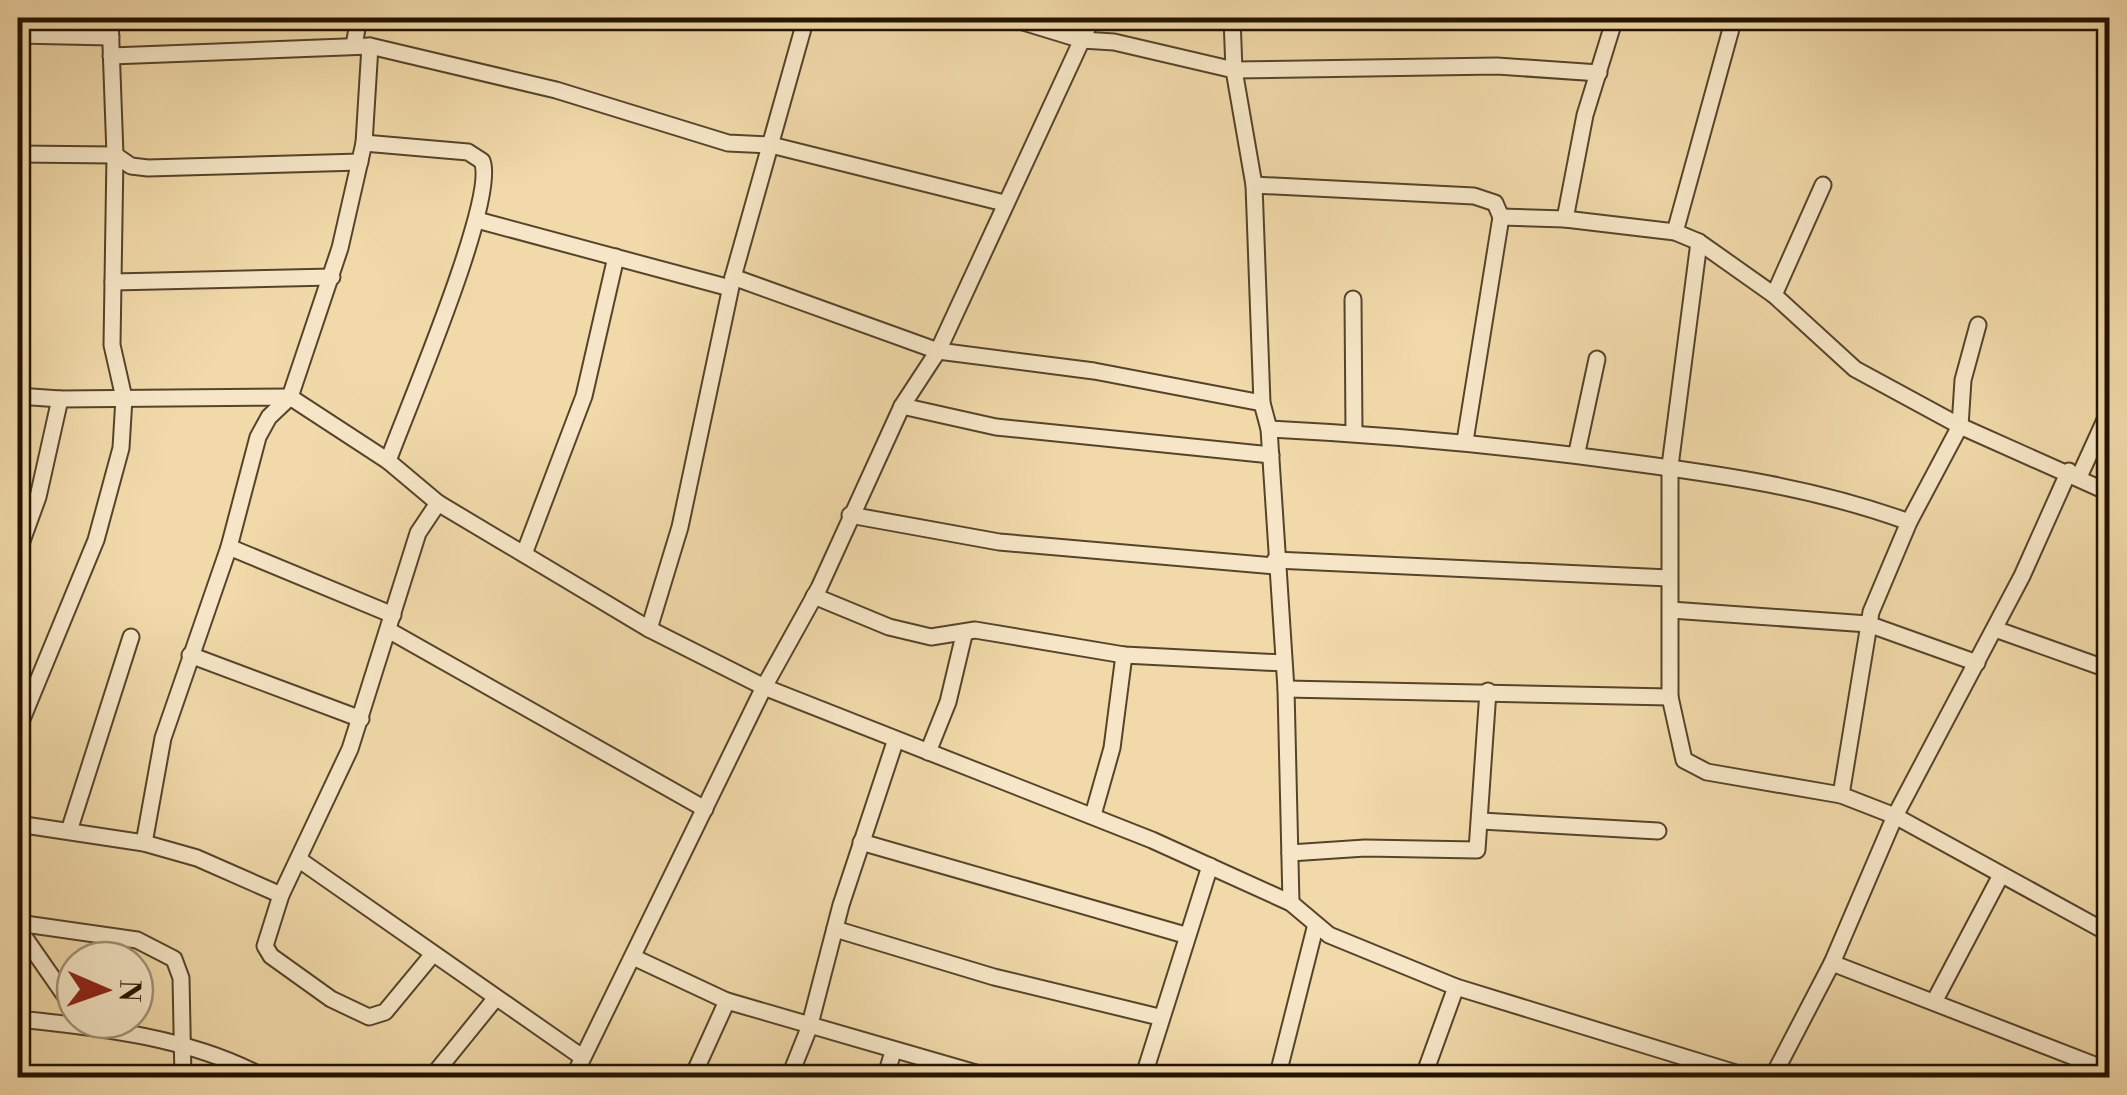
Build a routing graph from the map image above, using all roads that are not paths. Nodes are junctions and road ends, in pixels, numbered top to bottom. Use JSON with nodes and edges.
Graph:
{"nodes":[{"id":1,"x":110,"y":18,"type":"edge"},
{"id":2,"x":359,"y":18,"type":"edge"},
{"id":3,"x":806,"y":18,"type":"edge"},
{"id":4,"x":1010,"y":18,"type":"edge"},
{"id":5,"x":1092,"y":18,"type":"edge"},
{"id":6,"x":1232,"y":18,"type":"edge"},
{"id":7,"x":1615,"y":18,"type":"edge"},
{"id":8,"x":1734,"y":18,"type":"edge"},
{"id":9,"x":18,"y":35,"type":"edge"},
{"id":10,"x":110,"y":37,"type":"junction"},
{"id":11,"x":1082,"y":40,"type":"junction"},
{"id":12,"x":362,"y":46,"type":"junction"},
{"id":13,"x":111,"y":56,"type":"junction"},
{"id":14,"x":1234,"y":70,"type":"junction"},
{"id":15,"x":1599,"y":74,"type":"junction"},
{"id":16,"x":364,"y":143,"type":"junction"},
{"id":17,"x":771,"y":144,"type":"junction"},
{"id":18,"x":18,"y":154,"type":"edge"},
{"id":19,"x":114,"y":155,"type":"junction"},
{"id":20,"x":360,"y":162,"type":"junction"},
{"id":21,"x":1254,"y":185,"type":"junction"},
{"id":22,"x":1824,"y":186,"type":"dead end"},
{"id":23,"x":1004,"y":203,"type":"junction"},
{"id":24,"x":1501,"y":217,"type":"junction"},
{"id":25,"x":1564,"y":219,"type":"junction"},
{"id":26,"x":477,"y":220,"type":"junction"},
{"id":27,"x":1675,"y":232,"type":"junction"},
{"id":28,"x":1699,"y":242,"type":"junction"},
{"id":29,"x":616,"y":256,"type":"junction"},
{"id":30,"x":332,"y":276,"type":"junction"},
{"id":31,"x":113,"y":282,"type":"junction"},
{"id":32,"x":732,"y":283,"type":"junction"},
{"id":33,"x":1774,"y":295,"type":"junction"},
{"id":34,"x":1353,"y":299,"type":"dead end"},
{"id":35,"x":1978,"y":325,"type":"dead end"},
{"id":36,"x":938,"y":351,"type":"junction"},
{"id":37,"x":1597,"y":359,"type":"dead end"},
{"id":38,"x":18,"y":396,"type":"edge"},
{"id":39,"x":124,"y":398,"type":"junction"},
{"id":40,"x":290,"y":398,"type":"junction"},
{"id":41,"x":60,"y":400,"type":"junction"},
{"id":42,"x":1262,"y":402,"type":"junction"},
{"id":43,"x":902,"y":406,"type":"junction"},
{"id":44,"x":2110,"y":409,"type":"edge"},
{"id":45,"x":1960,"y":426,"type":"junction"},
{"id":46,"x":1269,"y":430,"type":"junction"},
{"id":47,"x":1354,"y":433,"type":"junction"},
{"id":48,"x":1465,"y":441,"type":"junction"},
{"id":49,"x":1577,"y":452,"type":"junction"},
{"id":50,"x":1271,"y":454,"type":"junction"},
{"id":51,"x":388,"y":461,"type":"junction"},
{"id":52,"x":1670,"y":466,"type":"junction"},
{"id":53,"x":2074,"y":474,"type":"junction"},
{"id":54,"x":2110,"y":494,"type":"edge"},
{"id":55,"x":438,"y":503,"type":"junction"},
{"id":56,"x":850,"y":515,"type":"junction"},
{"id":57,"x":1909,"y":522,"type":"junction"},
{"id":58,"x":229,"y":547,"type":"junction"},
{"id":59,"x":18,"y":552,"type":"edge"},
{"id":60,"x":524,"y":554,"type":"junction"},
{"id":61,"x":1275,"y":563,"type":"junction"},
{"id":62,"x":1669,"y":578,"type":"junction"},
{"id":63,"x":814,"y":596,"type":"junction"},
{"id":64,"x":1671,"y":610,"type":"junction"},
{"id":65,"x":392,"y":623,"type":"junction"},
{"id":66,"x":1868,"y":624,"type":"junction"},
{"id":67,"x":649,"y":628,"type":"junction"},
{"id":68,"x":1994,"y":629,"type":"junction"},
{"id":69,"x":964,"y":635,"type":"junction"},
{"id":70,"x":131,"y":637,"type":"dead end"},
{"id":71,"x":190,"y":655,"type":"junction"},
{"id":72,"x":1124,"y":655,"type":"junction"},
{"id":73,"x":1283,"y":663,"type":"junction"},
{"id":74,"x":1977,"y":663,"type":"junction"},
{"id":75,"x":2110,"y":670,"type":"edge"},
{"id":76,"x":764,"y":687,"type":"junction"},
{"id":77,"x":1286,"y":689,"type":"junction"},
{"id":78,"x":1488,"y":692,"type":"junction"},
{"id":79,"x":1670,"y":698,"type":"junction"},
{"id":80,"x":361,"y":719,"type":"junction"},
{"id":81,"x":18,"y":729,"type":"edge"},
{"id":82,"x":895,"y":742,"type":"junction"},
{"id":83,"x":928,"y":752,"type":"junction"},
{"id":84,"x":1841,"y":795,"type":"junction"},
{"id":85,"x":705,"y":810,"type":"junction"},
{"id":86,"x":1092,"y":815,"type":"junction"},
{"id":87,"x":1895,"y":816,"type":"junction"},
{"id":88,"x":1481,"y":820,"type":"junction"},
{"id":89,"x":18,"y":824,"type":"edge"},
{"id":90,"x":69,"y":831,"type":"junction"},
{"id":91,"x":1658,"y":832,"type":"dead end"},
{"id":92,"x":860,"y":842,"type":"junction"},
{"id":93,"x":144,"y":843,"type":"junction"},
{"id":94,"x":1290,"y":853,"type":"junction"},
{"id":95,"x":301,"y":861,"type":"junction"},
{"id":96,"x":1210,"y":866,"type":"junction"},
{"id":97,"x":2000,"y":877,"type":"junction"},
{"id":98,"x":281,"y":895,"type":"junction"},
{"id":99,"x":1291,"y":903,"type":"junction"},
{"id":100,"x":18,"y":925,"type":"edge"},
{"id":101,"x":1315,"y":928,"type":"junction"},
{"id":102,"x":835,"y":929,"type":"junction"},
{"id":103,"x":2110,"y":934,"type":"edge"},
{"id":104,"x":1185,"y":935,"type":"junction"},
{"id":105,"x":433,"y":954,"type":"junction"},
{"id":106,"x":633,"y":957,"type":"junction"},
{"id":107,"x":1832,"y":962,"type":"junction"},
{"id":108,"x":55,"y":980,"type":"edge"},
{"id":109,"x":1456,"y":987,"type":"junction"},
{"id":110,"x":495,"y":998,"type":"junction"},
{"id":111,"x":1935,"y":1000,"type":"junction"},
{"id":112,"x":726,"y":1001,"type":"junction"},
{"id":113,"x":1158,"y":1017,"type":"junction"},
{"id":114,"x":18,"y":1019,"type":"edge"},
{"id":115,"x":55,"y":1022,"type":"edge"},
{"id":116,"x":809,"y":1028,"type":"junction"},
{"id":117,"x":151,"y":1040,"type":"edge"},
{"id":118,"x":184,"y":1048,"type":"junction"},
{"id":119,"x":892,"y":1052,"type":"junction"},
{"id":120,"x":582,"y":1057,"type":"junction"},
{"id":121,"x":2110,"y":1070,"type":"edge"},
{"id":122,"x":183,"y":1078,"type":"edge"},
{"id":123,"x":265,"y":1078,"type":"edge"},
{"id":124,"x":432,"y":1078,"type":"edge"},
{"id":125,"x":572,"y":1078,"type":"edge"},
{"id":126,"x":692,"y":1078,"type":"edge"},
{"id":127,"x":790,"y":1078,"type":"edge"},
{"id":128,"x":884,"y":1078,"type":"edge"},
{"id":129,"x":993,"y":1078,"type":"edge"},
{"id":130,"x":1142,"y":1078,"type":"edge"},
{"id":131,"x":1277,"y":1078,"type":"edge"},
{"id":132,"x":1423,"y":1078,"type":"edge"},
{"id":133,"x":1752,"y":1078,"type":"edge"},
{"id":134,"x":1772,"y":1078,"type":"edge"}],
"edges":[{"from":1,"to":10,"type":"street"},
{"from":2,"to":12,"type":"street"},
{"from":3,"to":17,"type":"street"},
{"from":4,"to":11,"type":"street"},
{"from":5,"to":11,"type":"street"},
{"from":6,"to":14,"type":"street"},
{"from":7,"to":15,"type":"street"},
{"from":8,"to":27,"type":"street"},
{"from":9,"to":10,"type":"street"},
{"from":10,"to":13,"type":"street"},
{"from":11,"to":14,"type":"street"},
{"from":11,"to":23,"type":"street"},
{"from":12,"to":13,"type":"street"},
{"from":12,"to":16,"type":"street"},
{"from":12,"to":17,"type":"street"},
{"from":13,"to":19,"type":"street"},
{"from":14,"to":15,"type":"street"},
{"from":14,"to":21,"type":"street"},
{"from":15,"to":25,"type":"street"},
{"from":16,"to":20,"type":"street"},
{"from":16,"to":26,"type":"street"},
{"from":17,"to":23,"type":"street"},
{"from":17,"to":32,"type":"street"},
{"from":18,"to":19,"type":"street"},
{"from":19,"to":20,"type":"street"},
{"from":19,"to":31,"type":"street"},
{"from":20,"to":30,"type":"street"},
{"from":21,"to":24,"type":"street"},
{"from":21,"to":42,"type":"street"},
{"from":22,"to":33,"type":"street"},
{"from":23,"to":36,"type":"street"},
{"from":24,"to":25,"type":"street"},
{"from":24,"to":48,"type":"street"},
{"from":25,"to":27,"type":"street"},
{"from":26,"to":29,"type":"street"},
{"from":26,"to":51,"type":"street"},
{"from":27,"to":28,"type":"street"},
{"from":28,"to":33,"type":"street"},
{"from":28,"to":52,"type":"street"},
{"from":29,"to":32,"type":"street"},
{"from":29,"to":60,"type":"street"},
{"from":30,"to":31,"type":"street"},
{"from":30,"to":40,"type":"street"},
{"from":31,"to":39,"type":"street"},
{"from":32,"to":36,"type":"street"},
{"from":32,"to":67,"type":"street"},
{"from":33,"to":45,"type":"street"},
{"from":34,"to":47,"type":"street"},
{"from":35,"to":45,"type":"street"},
{"from":36,"to":42,"type":"street"},
{"from":36,"to":43,"type":"street"},
{"from":37,"to":49,"type":"street"},
{"from":38,"to":41,"type":"street"},
{"from":39,"to":40,"type":"street"},
{"from":39,"to":41,"type":"street"},
{"from":39,"to":81,"type":"street"},
{"from":40,"to":51,"type":"street"},
{"from":40,"to":58,"type":"street"},
{"from":41,"to":59,"type":"street"},
{"from":42,"to":46,"type":"street"},
{"from":43,"to":50,"type":"street"},
{"from":43,"to":56,"type":"street"},
{"from":44,"to":53,"type":"street"},
{"from":45,"to":53,"type":"street"},
{"from":45,"to":57,"type":"street"},
{"from":46,"to":47,"type":"street"},
{"from":46,"to":50,"type":"street"},
{"from":47,"to":48,"type":"street"},
{"from":48,"to":49,"type":"street"},
{"from":49,"to":52,"type":"street"},
{"from":50,"to":61,"type":"street"},
{"from":51,"to":55,"type":"street"},
{"from":52,"to":57,"type":"street"},
{"from":52,"to":62,"type":"street"},
{"from":53,"to":54,"type":"street"},
{"from":53,"to":68,"type":"street"},
{"from":55,"to":60,"type":"street"},
{"from":55,"to":65,"type":"street"},
{"from":56,"to":61,"type":"street"},
{"from":56,"to":63,"type":"street"},
{"from":57,"to":66,"type":"street"},
{"from":58,"to":65,"type":"street"},
{"from":58,"to":71,"type":"street"},
{"from":60,"to":67,"type":"street"},
{"from":61,"to":62,"type":"street"},
{"from":61,"to":73,"type":"street"},
{"from":62,"to":64,"type":"street"},
{"from":63,"to":69,"type":"street"},
{"from":63,"to":76,"type":"street"},
{"from":64,"to":66,"type":"street"},
{"from":64,"to":79,"type":"street"},
{"from":65,"to":80,"type":"street"},
{"from":65,"to":85,"type":"street"},
{"from":66,"to":74,"type":"street"},
{"from":66,"to":84,"type":"street"},
{"from":67,"to":76,"type":"street"},
{"from":68,"to":74,"type":"street"},
{"from":68,"to":75,"type":"street"},
{"from":69,"to":72,"type":"street"},
{"from":69,"to":83,"type":"street"},
{"from":70,"to":90,"type":"street"},
{"from":71,"to":80,"type":"street"},
{"from":71,"to":93,"type":"street"},
{"from":72,"to":73,"type":"street"},
{"from":72,"to":86,"type":"street"},
{"from":73,"to":77,"type":"street"},
{"from":74,"to":87,"type":"street"},
{"from":76,"to":82,"type":"street"},
{"from":76,"to":85,"type":"street"},
{"from":77,"to":78,"type":"street"},
{"from":77,"to":94,"type":"street"},
{"from":78,"to":79,"type":"street"},
{"from":78,"to":88,"type":"street"},
{"from":79,"to":84,"type":"street"},
{"from":80,"to":95,"type":"street"},
{"from":82,"to":83,"type":"street"},
{"from":82,"to":92,"type":"street"},
{"from":83,"to":86,"type":"street"},
{"from":84,"to":87,"type":"street"},
{"from":85,"to":106,"type":"street"},
{"from":86,"to":96,"type":"street"},
{"from":87,"to":97,"type":"street"},
{"from":87,"to":107,"type":"street"},
{"from":88,"to":91,"type":"street"},
{"from":88,"to":94,"type":"street"},
{"from":89,"to":90,"type":"street"},
{"from":90,"to":93,"type":"street"},
{"from":92,"to":102,"type":"street"},
{"from":92,"to":104,"type":"street"},
{"from":93,"to":98,"type":"street"},
{"from":94,"to":99,"type":"street"},
{"from":95,"to":98,"type":"street"},
{"from":95,"to":105,"type":"street"},
{"from":96,"to":99,"type":"street"},
{"from":96,"to":104,"type":"street"},
{"from":97,"to":103,"type":"street"},
{"from":97,"to":111,"type":"street"},
{"from":98,"to":105,"type":"street"},
{"from":99,"to":101,"type":"street"},
{"from":100,"to":108,"type":"street"},
{"from":100,"to":118,"type":"street"},
{"from":101,"to":109,"type":"street"},
{"from":101,"to":131,"type":"street"},
{"from":102,"to":113,"type":"street"},
{"from":102,"to":116,"type":"street"},
{"from":104,"to":113,"type":"street"},
{"from":105,"to":110,"type":"street"},
{"from":106,"to":112,"type":"street"},
{"from":106,"to":120,"type":"street"},
{"from":107,"to":111,"type":"street"},
{"from":107,"to":134,"type":"street"},
{"from":109,"to":132,"type":"street"},
{"from":109,"to":133,"type":"street"},
{"from":110,"to":120,"type":"street"},
{"from":110,"to":124,"type":"street"},
{"from":111,"to":121,"type":"street"},
{"from":112,"to":116,"type":"street"},
{"from":112,"to":126,"type":"street"},
{"from":113,"to":130,"type":"street"},
{"from":114,"to":115,"type":"street"},
{"from":116,"to":119,"type":"street"},
{"from":116,"to":127,"type":"street"},
{"from":117,"to":118,"type":"street"},
{"from":118,"to":122,"type":"street"},
{"from":118,"to":123,"type":"street"},
{"from":119,"to":128,"type":"street"},
{"from":119,"to":129,"type":"street"},
{"from":120,"to":125,"type":"street"}]}
